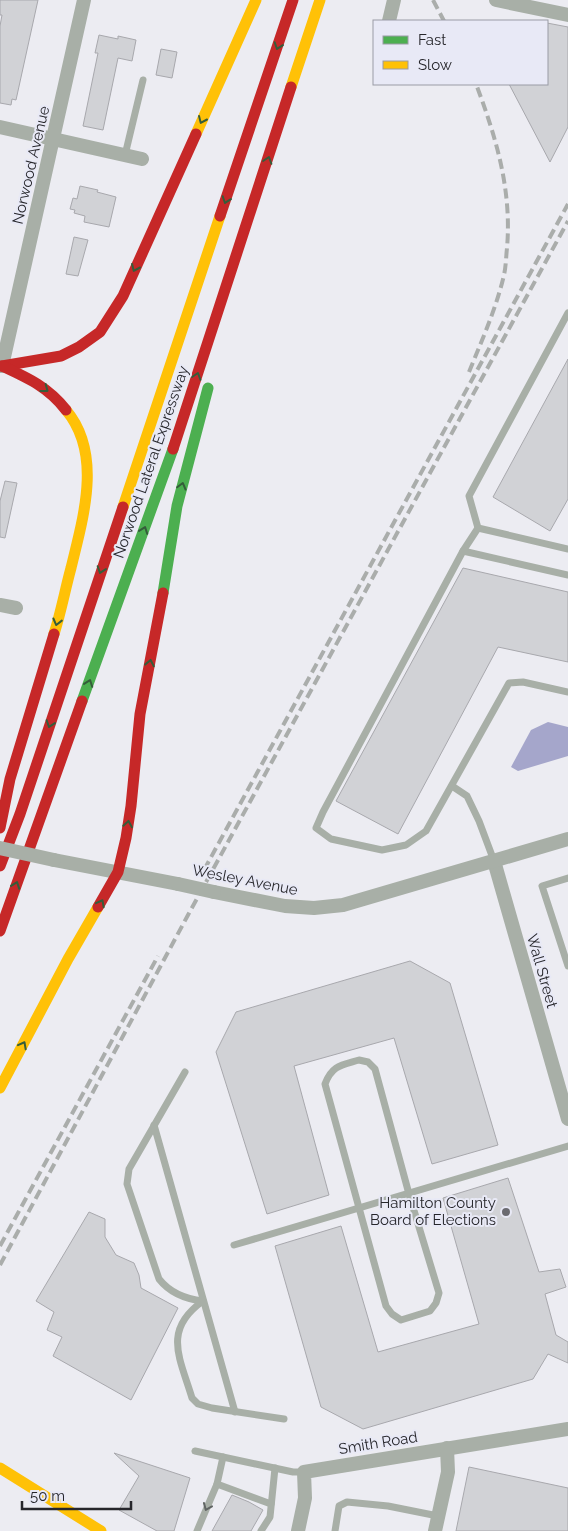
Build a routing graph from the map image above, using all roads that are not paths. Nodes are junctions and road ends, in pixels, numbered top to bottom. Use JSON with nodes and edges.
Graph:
{"nodes":[{"id":1,"x":84,"y":0,"type":"edge"},
{"id":2,"x":256,"y":0,"type":"edge"},
{"id":3,"x":293,"y":0,"type":"edge"},
{"id":4,"x":320,"y":0,"type":"edge"},
{"id":5,"x":394,"y":0,"type":"edge"},
{"id":6,"x":496,"y":0,"type":"edge"},
{"id":7,"x":568,"y":16,"type":"edge"},
{"id":8,"x":389,"y":20,"type":"edge"},
{"id":9,"x":143,"y":80,"type":"dead end"},
{"id":10,"x":0,"y":127,"type":"edge"},
{"id":11,"x":53,"y":139,"type":"junction"},
{"id":12,"x":125,"y":155,"type":"junction"},
{"id":13,"x":142,"y":159,"type":"dead end"},
{"id":14,"x":253,"y":206,"type":"junction"},
{"id":15,"x":568,"y":313,"type":"edge"},
{"id":16,"x":218,"y":347,"type":"dead end"},
{"id":17,"x":1,"y":366,"type":"edge"},
{"id":18,"x":211,"y":376,"type":"dead end"},
{"id":19,"x":478,"y":528,"type":"junction"},
{"id":20,"x":568,"y":549,"type":"edge"},
{"id":21,"x":463,"y":551,"type":"junction"},
{"id":22,"x":568,"y":575,"type":"edge"},
{"id":23,"x":0,"y":604,"type":"edge"},
{"id":24,"x":16,"y":608,"type":"dead end"},
{"id":25,"x":568,"y":692,"type":"edge"},
{"id":26,"x":452,"y":786,"type":"junction"},
{"id":27,"x":0,"y":828,"type":"edge"},
{"id":28,"x":568,"y":839,"type":"edge"},
{"id":29,"x":0,"y":848,"type":"edge"},
{"id":30,"x":494,"y":861,"type":"junction"},
{"id":31,"x":0,"y":866,"type":"edge"},
{"id":32,"x":118,"y":872,"type":"junction"},
{"id":33,"x":568,"y":878,"type":"edge"},
{"id":34,"x":0,"y":931,"type":"edge"},
{"id":35,"x":568,"y":966,"type":"edge"},
{"id":36,"x":185,"y":1072,"type":"dead end"},
{"id":37,"x":0,"y":1088,"type":"edge"},
{"id":38,"x":568,"y":1119,"type":"edge"},
{"id":39,"x":154,"y":1125,"type":"junction"},
{"id":40,"x":568,"y":1146,"type":"edge"},
{"id":41,"x":409,"y":1194,"type":"junction"},
{"id":42,"x":359,"y":1209,"type":"junction"},
{"id":43,"x":234,"y":1245,"type":"dead end"},
{"id":44,"x":203,"y":1301,"type":"junction"},
{"id":45,"x":235,"y":1412,"type":"junction"},
{"id":46,"x":284,"y":1419,"type":"dead end"},
{"id":47,"x":568,"y":1429,"type":"edge"},
{"id":48,"x":447,"y":1448,"type":"junction"},
{"id":49,"x":195,"y":1451,"type":"dead end"},
{"id":50,"x":223,"y":1457,"type":"junction"},
{"id":51,"x":0,"y":1468,"type":"edge"},
{"id":52,"x":275,"y":1468,"type":"junction"},
{"id":53,"x":304,"y":1472,"type":"junction"},
{"id":54,"x":217,"y":1484,"type":"junction"},
{"id":55,"x":270,"y":1504,"type":"junction"},
{"id":56,"x":438,"y":1516,"type":"junction"},
{"id":57,"x":100,"y":1531,"type":"edge"},
{"id":58,"x":197,"y":1531,"type":"edge"},
{"id":59,"x":261,"y":1531,"type":"edge"},
{"id":60,"x":298,"y":1531,"type":"edge"},
{"id":61,"x":335,"y":1531,"type":"edge"},
{"id":62,"x":435,"y":1531,"type":"edge"}],
"edges":[{"from":1,"to":11,"type":"street","name":"Norwood Avenue"},
{"from":2,"to":17,"type":"main road","one_way":true},
{"from":3,"to":31,"type":"main road","name":"Norwood Lateral Expressway","one_way":true},
{"from":14,"to":4,"type":"main road","name":"Norwood Lateral Expressway","one_way":true},
{"from":5,"to":8,"type":"street"},
{"from":6,"to":7,"type":"street"},
{"from":9,"to":12,"type":"lane"},
{"from":10,"to":11,"type":"street"},
{"from":11,"to":12,"type":"street"},
{"from":11,"to":17,"type":"street","name":"Norwood Avenue"},
{"from":12,"to":13,"type":"street"},
{"from":14,"to":16,"type":"main road"},
{"from":34,"to":14,"type":"main road","name":"Norwood Lateral Expressway","one_way":true},
{"from":15,"to":19,"type":"lane"},
{"from":17,"to":27,"type":"main road","one_way":true},
{"from":32,"to":18,"type":"main road","one_way":true},
{"from":19,"to":20,"type":"lane"},
{"from":19,"to":21,"type":"lane"},
{"from":21,"to":22,"type":"lane"},
{"from":21,"to":26,"type":"lane"},
{"from":23,"to":24,"type":"street"},
{"from":25,"to":26,"type":"lane"},
{"from":26,"to":30,"type":"lane"},
{"from":28,"to":30,"type":"street","name":"Wesley Avenue"},
{"from":29,"to":32,"type":"street","name":"Wesley Avenue","bridge":true},
{"from":30,"to":32,"type":"street","name":"Wesley Avenue","bridge":true},
{"from":30,"to":38,"type":"street","name":"Wall Street"},
{"from":37,"to":32,"type":"main road","one_way":true},
{"from":33,"to":35,"type":"lane"},
{"from":36,"to":39,"type":"lane"},
{"from":39,"to":44,"type":"lane"},
{"from":39,"to":44,"type":"lane"},
{"from":40,"to":41,"type":"lane"},
{"from":41,"to":42,"type":"lane"},
{"from":41,"to":42,"type":"lane"},
{"from":41,"to":42,"type":"lane"},
{"from":42,"to":43,"type":"lane"},
{"from":44,"to":45,"type":"lane"},
{"from":44,"to":45,"type":"lane"},
{"from":45,"to":46,"type":"lane"},
{"from":47,"to":48,"type":"street","name":"Smith Road"},
{"from":48,"to":53,"type":"street","name":"Smith Road"},
{"from":48,"to":56,"type":"street"},
{"from":49,"to":50,"type":"lane","name":"Smith Road"},
{"from":50,"to":52,"type":"lane","name":"Smith Road"},
{"from":50,"to":54,"type":"lane"},
{"from":51,"to":57,"type":"main road"},
{"from":52,"to":53,"type":"lane","name":"Smith Road"},
{"from":52,"to":55,"type":"lane"},
{"from":53,"to":60,"type":"street"},
{"from":54,"to":55,"type":"lane"},
{"from":54,"to":58,"type":"lane","one_way":true},
{"from":55,"to":59,"type":"lane"},
{"from":56,"to":61,"type":"lane"},
{"from":56,"to":62,"type":"street"}]}
